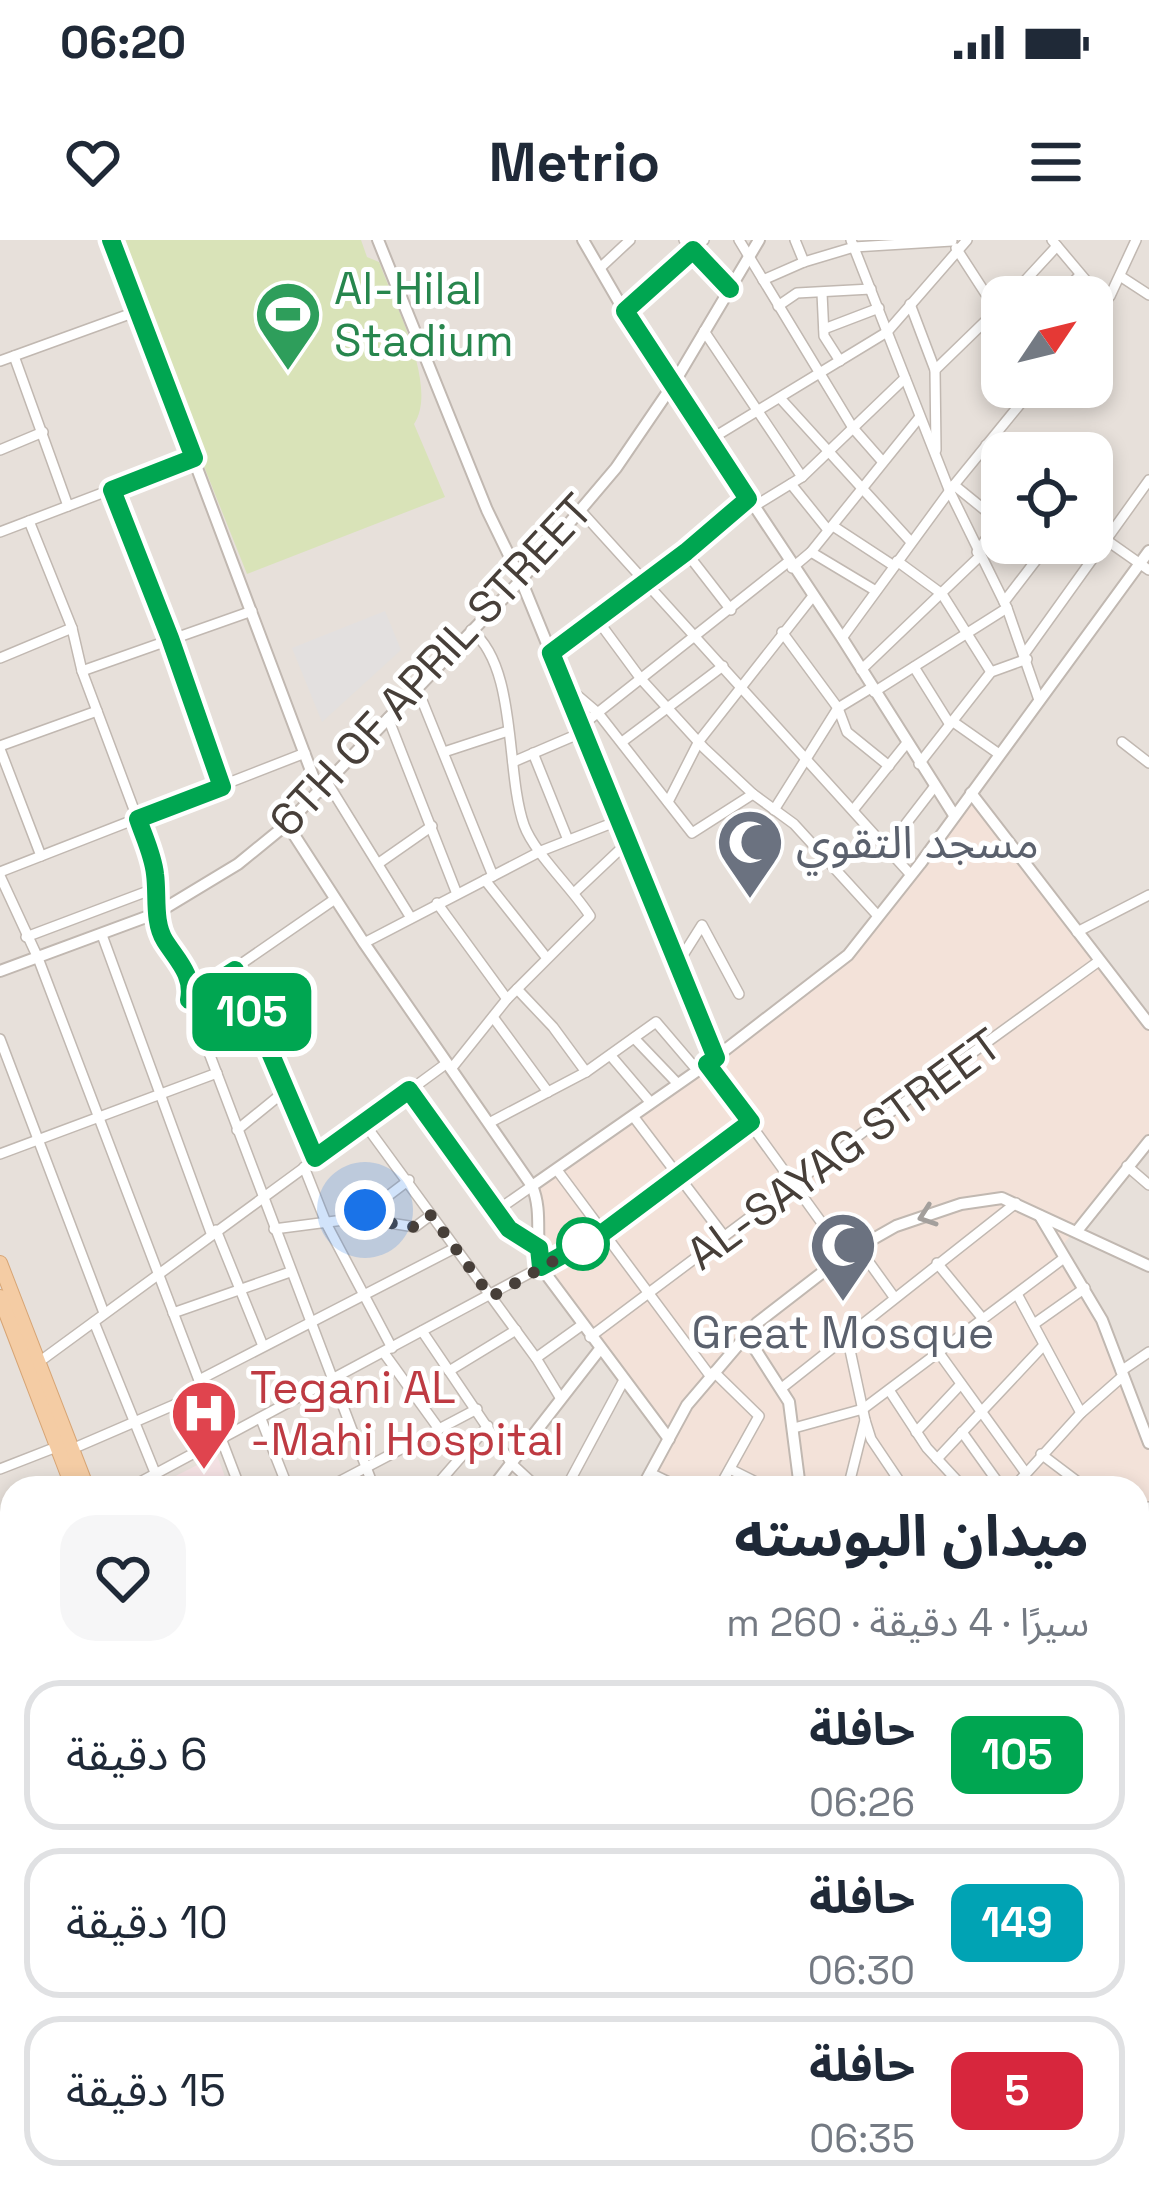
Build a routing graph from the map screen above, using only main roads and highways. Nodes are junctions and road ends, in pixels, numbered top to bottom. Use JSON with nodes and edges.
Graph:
{"nodes":[{"id":1,"x":0,"y":1262,"type":"edge"},
{"id":2,"x":0,"y":1298,"type":"edge"},
{"id":3,"x":65,"y":1448,"type":"junction"},
{"id":4,"x":71,"y":1476,"type":"edge"},
{"id":5,"x":80,"y":1476,"type":"edge"}],
"edges":[{"from":1,"to":3,"type":"main road"},
{"from":2,"to":3,"type":"main road"},
{"from":3,"to":4,"type":"main road"},
{"from":3,"to":5,"type":"main road"}]}
